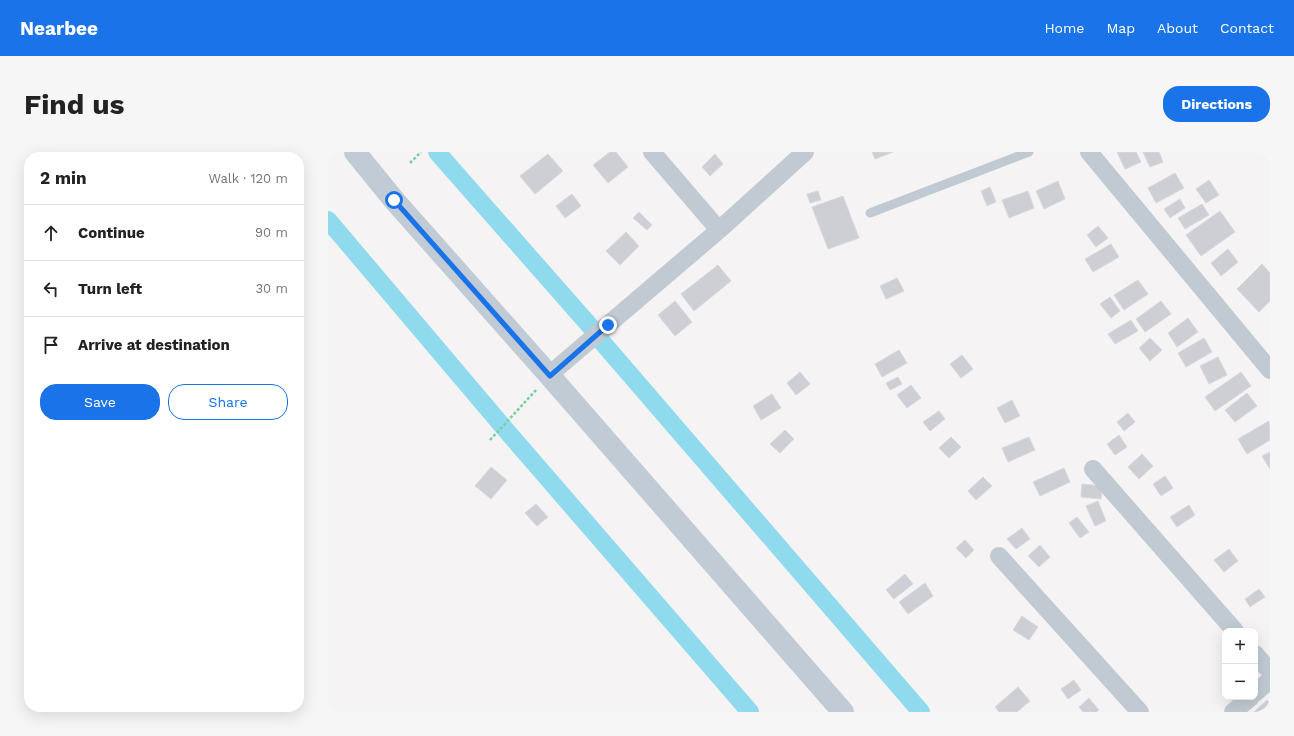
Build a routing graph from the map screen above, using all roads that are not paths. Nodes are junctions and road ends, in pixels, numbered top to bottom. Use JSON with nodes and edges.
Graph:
{"nodes":[{"id":1,"x":355,"y":152,"type":"edge"},
{"id":2,"x":652,"y":152,"type":"edge"},
{"id":3,"x":805,"y":152,"type":"edge"},
{"id":4,"x":1028,"y":152,"type":"edge"},
{"id":5,"x":1089,"y":152,"type":"edge"},
{"id":6,"x":870,"y":213,"type":"dead end"},
{"id":7,"x":719,"y":230,"type":"junction"},
{"id":8,"x":1270,"y":370,"type":"edge"},
{"id":9,"x":550,"y":376,"type":"junction"},
{"id":10,"x":1093,"y":469,"type":"dead end"},
{"id":11,"x":999,"y":556,"type":"dead end"},
{"id":12,"x":1232,"y":628,"type":"edge"},
{"id":13,"x":1258,"y":657,"type":"edge"},
{"id":14,"x":1270,"y":671,"type":"edge"},
{"id":15,"x":1270,"y":680,"type":"edge"},
{"id":16,"x":1258,"y":690,"type":"edge"},
{"id":17,"x":1247,"y":700,"type":"edge"},
{"id":18,"x":843,"y":712,"type":"edge"},
{"id":19,"x":1140,"y":712,"type":"edge"},
{"id":20,"x":1233,"y":712,"type":"edge"}],
"edges":[{"from":1,"to":9,"type":"street"},
{"from":2,"to":7,"type":"street"},
{"from":3,"to":7,"type":"street"},
{"from":4,"to":6,"type":"lane"},
{"from":5,"to":8,"type":"street"},
{"from":7,"to":9,"type":"street"},
{"from":9,"to":18,"type":"street"},
{"from":10,"to":12,"type":"street"},
{"from":11,"to":19,"type":"street"},
{"from":13,"to":14,"type":"street"},
{"from":15,"to":16,"type":"street"},
{"from":17,"to":20,"type":"street"}]}
